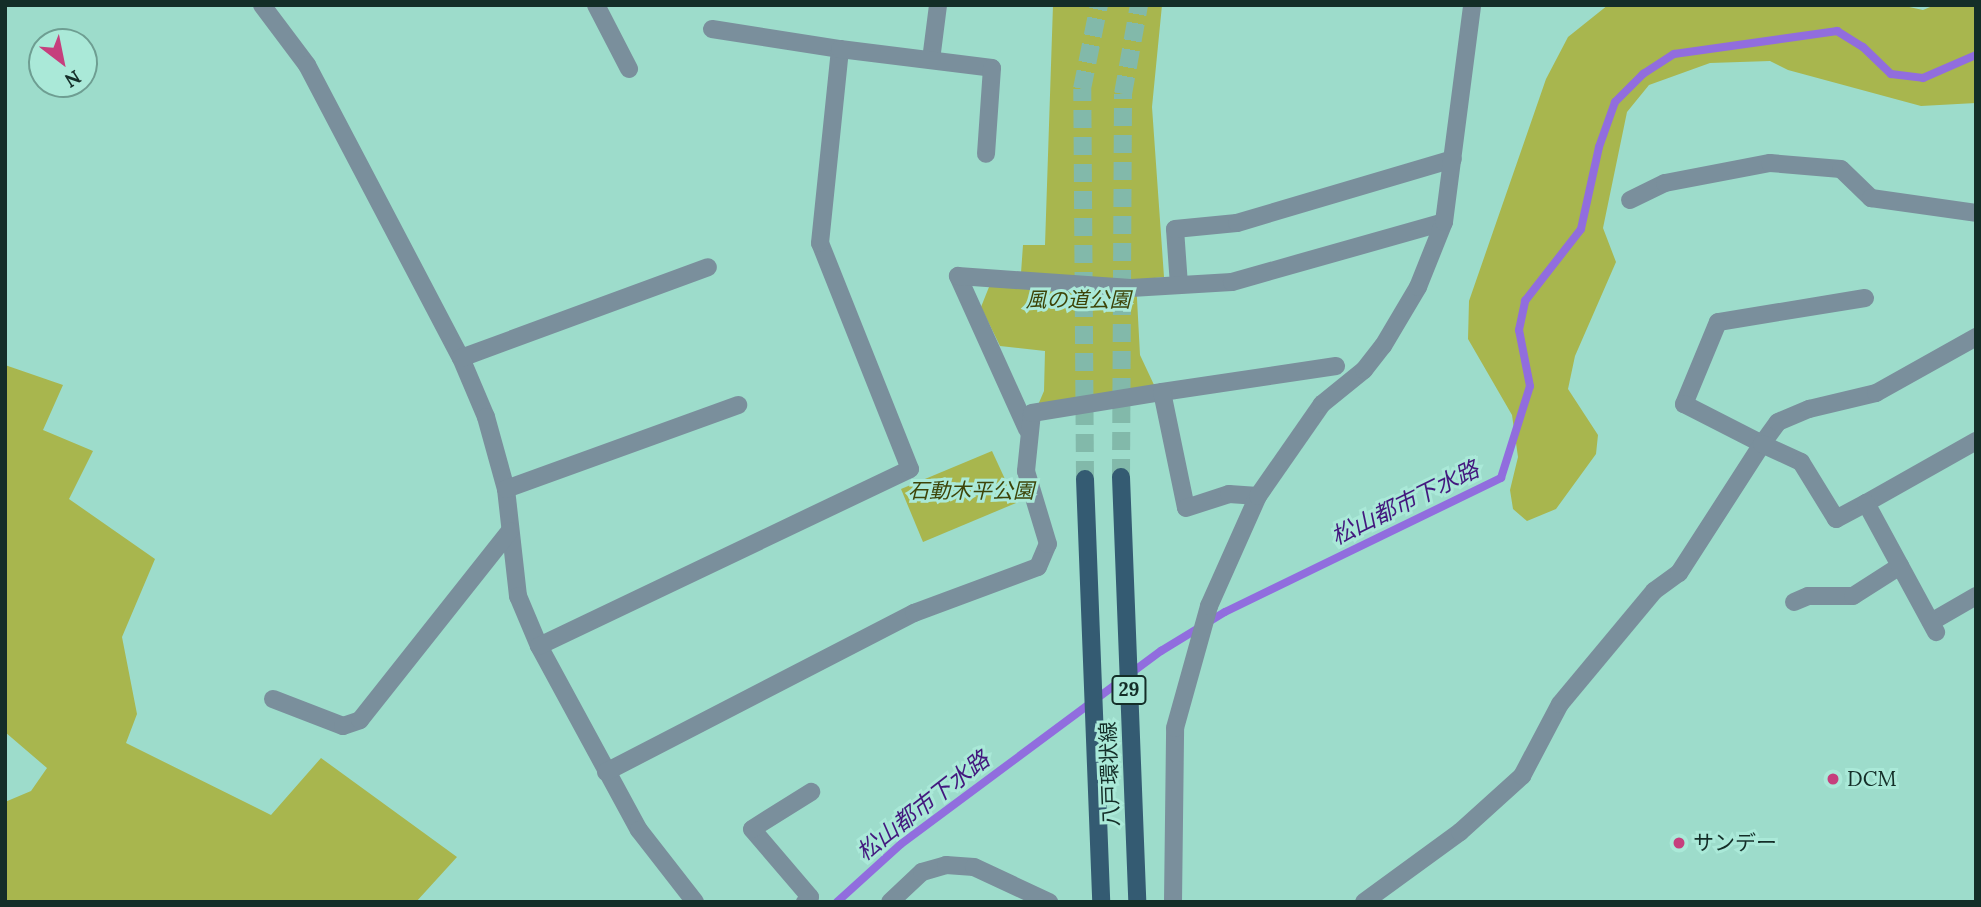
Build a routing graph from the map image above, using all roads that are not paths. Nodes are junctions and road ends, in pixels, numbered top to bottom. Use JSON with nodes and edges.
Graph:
{"nodes":[{"id":1,"x":262,"y":5,"type":"edge"},
{"id":2,"x":596,"y":5,"type":"edge"},
{"id":3,"x":938,"y":5,"type":"edge"},
{"id":4,"x":1472,"y":5,"type":"edge"},
{"id":5,"x":712,"y":29,"type":"dead end"},
{"id":6,"x":840,"y":48,"type":"junction"},
{"id":7,"x":931,"y":60,"type":"junction"},
{"id":8,"x":629,"y":69,"type":"dead end"},
{"id":9,"x":986,"y":154,"type":"dead end"},
{"id":10,"x":1453,"y":159,"type":"junction"},
{"id":11,"x":1630,"y":200,"type":"dead end"},
{"id":12,"x":1976,"y":213,"type":"edge"},
{"id":13,"x":1444,"y":222,"type":"junction"},
{"id":14,"x":708,"y":267,"type":"dead end"},
{"id":15,"x":1178,"y":285,"type":"junction"},
{"id":16,"x":1865,"y":298,"type":"dead end"},
{"id":17,"x":1976,"y":337,"type":"edge"},
{"id":18,"x":461,"y":358,"type":"junction"},
{"id":19,"x":1336,"y":366,"type":"dead end"},
{"id":20,"x":1162,"y":392,"type":"junction"},
{"id":21,"x":738,"y":405,"type":"dead end"},
{"id":22,"x":1027,"y":429,"type":"junction"},
{"id":23,"x":1976,"y":441,"type":"edge"},
{"id":24,"x":1762,"y":444,"type":"junction"},
{"id":25,"x":1121,"y":477,"type":"tunnel mouth"},
{"id":26,"x":1085,"y":479,"type":"tunnel mouth"},
{"id":27,"x":506,"y":489,"type":"junction"},
{"id":28,"x":1258,"y":496,"type":"junction"},
{"id":29,"x":1866,"y":503,"type":"junction"},
{"id":30,"x":510,"y":531,"type":"junction"},
{"id":31,"x":1900,"y":566,"type":"junction"},
{"id":32,"x":1976,"y":596,"type":"edge"},
{"id":33,"x":1794,"y":602,"type":"dead end"},
{"id":34,"x":539,"y":646,"type":"junction"},
{"id":35,"x":272,"y":699,"type":"dead end"},
{"id":36,"x":606,"y":772,"type":"junction"},
{"id":37,"x":811,"y":792,"type":"dead end"},
{"id":38,"x":695,"y":902,"type":"edge"},
{"id":39,"x":805,"y":902,"type":"edge"},
{"id":40,"x":890,"y":902,"type":"edge"},
{"id":41,"x":1049,"y":902,"type":"edge"},
{"id":42,"x":1101,"y":902,"type":"edge"},
{"id":43,"x":1138,"y":902,"type":"edge"},
{"id":44,"x":1173,"y":902,"type":"edge"},
{"id":45,"x":1364,"y":902,"type":"edge"}],
"edges":[{"from":1,"to":18,"type":"street"},
{"from":2,"to":8,"type":"street"},
{"from":3,"to":7,"type":"street"},
{"from":4,"to":10,"type":"street"},
{"from":5,"to":6,"type":"street"},
{"from":6,"to":7,"type":"street"},
{"from":6,"to":34,"type":"street"},
{"from":7,"to":9,"type":"street"},
{"from":10,"to":13,"type":"street"},
{"from":10,"to":15,"type":"street"},
{"from":11,"to":12,"type":"street"},
{"from":13,"to":15,"type":"street"},
{"from":13,"to":28,"type":"street"},
{"from":14,"to":18,"type":"street"},
{"from":15,"to":22,"type":"street"},
{"from":16,"to":24,"type":"street"},
{"from":17,"to":24,"type":"street"},
{"from":18,"to":27,"type":"street"},
{"from":19,"to":20,"type":"street"},
{"from":20,"to":22,"type":"street"},
{"from":20,"to":28,"type":"street"},
{"from":21,"to":27,"type":"street"},
{"from":22,"to":36,"type":"street"},
{"from":23,"to":29,"type":"street"},
{"from":24,"to":29,"type":"street"},
{"from":24,"to":45,"type":"street"},
{"from":25,"to":43,"type":"main road","name":"八戸環状線","number":"29"},
{"from":26,"to":42,"type":"main road","name":"八戸環状線","number":"29"},
{"from":27,"to":30,"type":"street"},
{"from":28,"to":44,"type":"street"},
{"from":29,"to":31,"type":"street"},
{"from":30,"to":34,"type":"street"},
{"from":30,"to":35,"type":"street"},
{"from":31,"to":32,"type":"street"},
{"from":31,"to":33,"type":"street"},
{"from":34,"to":36,"type":"street"},
{"from":36,"to":38,"type":"street"},
{"from":37,"to":39,"type":"street"},
{"from":40,"to":41,"type":"street"}]}
